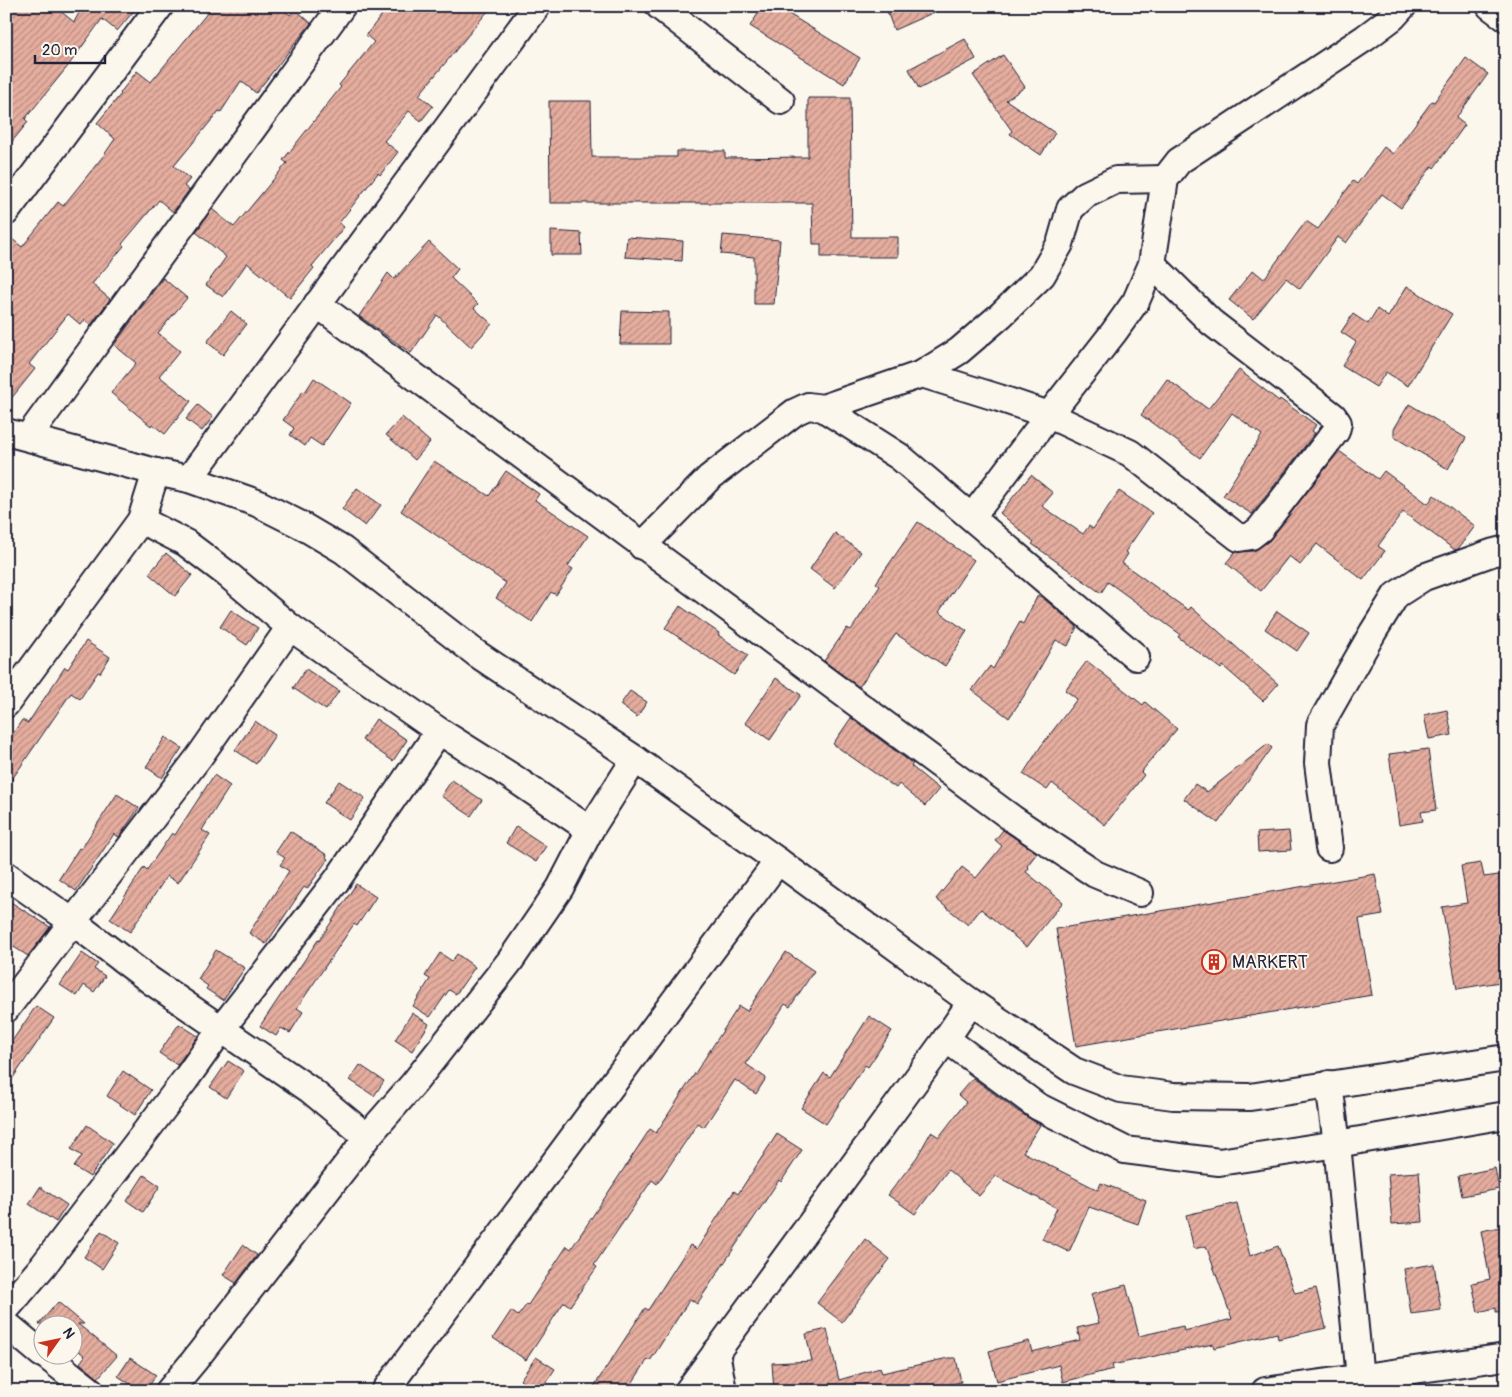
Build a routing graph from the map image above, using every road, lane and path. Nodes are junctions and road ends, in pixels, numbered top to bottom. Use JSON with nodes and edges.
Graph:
{"nodes":[{"id":1,"x":160,"y":6,"type":"edge"},
{"id":2,"x":342,"y":6,"type":"edge"},
{"id":3,"x":537,"y":6,"type":"edge"},
{"id":4,"x":659,"y":6,"type":"edge"},
{"id":5,"x":1403,"y":6,"type":"edge"},
{"id":6,"x":1490,"y":6,"type":"edge"},
{"id":7,"x":1506,"y":18,"type":"edge"},
{"id":8,"x":781,"y":101,"type":"dead end"},
{"id":9,"x":1165,"y":179,"type":"junction"},
{"id":10,"x":6,"y":212,"type":"edge"},
{"id":11,"x":1152,"y":264,"type":"junction"},
{"id":12,"x":317,"y":304,"type":"junction"},
{"id":13,"x":922,"y":374,"type":"junction"},
{"id":14,"x":824,"y":408,"type":"junction"},
{"id":15,"x":1049,"y":415,"type":"junction"},
{"id":16,"x":17,"y":435,"type":"edge"},
{"id":17,"x":156,"y":472,"type":"junction"},
{"id":18,"x":189,"y":479,"type":"junction"},
{"id":19,"x":972,"y":518,"type":"junction"},
{"id":20,"x":141,"y":520,"type":"junction"},
{"id":21,"x":642,"y":546,"type":"junction"},
{"id":22,"x":1506,"y":549,"type":"edge"},
{"id":23,"x":290,"y":627,"type":"junction"},
{"id":24,"x":1136,"y":657,"type":"dead end"},
{"id":25,"x":6,"y":704,"type":"edge"},
{"id":26,"x":439,"y":731,"type":"junction"},
{"id":27,"x":635,"y":759,"type":"junction"},
{"id":28,"x":590,"y":830,"type":"junction"},
{"id":29,"x":1329,"y":848,"type":"dead end"},
{"id":30,"x":778,"y":861,"type":"junction"},
{"id":31,"x":6,"y":875,"type":"edge"},
{"id":32,"x":1140,"y":893,"type":"dead end"},
{"id":33,"x":73,"y":922,"type":"junction"},
{"id":34,"x":971,"y":1002,"type":"junction"},
{"id":35,"x":6,"y":1009,"type":"edge"},
{"id":36,"x":222,"y":1028,"type":"junction"},
{"id":37,"x":946,"y":1039,"type":"junction"},
{"id":38,"x":1506,"y":1058,"type":"edge"},
{"id":39,"x":1329,"y":1084,"type":"junction"},
{"id":40,"x":1506,"y":1115,"type":"edge"},
{"id":41,"x":366,"y":1137,"type":"junction"},
{"id":42,"x":1337,"y":1144,"type":"junction"},
{"id":43,"x":6,"y":1309,"type":"edge"},
{"id":44,"x":6,"y":1324,"type":"edge"},
{"id":45,"x":32,"y":1345,"type":"edge"},
{"id":46,"x":716,"y":1352,"type":"junction"},
{"id":47,"x":1506,"y":1357,"type":"edge"},
{"id":48,"x":56,"y":1364,"type":"edge"},
{"id":49,"x":1361,"y":1384,"type":"edge"},
{"id":50,"x":91,"y":1391,"type":"edge"},
{"id":51,"x":169,"y":1391,"type":"edge"},
{"id":52,"x":385,"y":1391,"type":"edge"},
{"id":53,"x":688,"y":1391,"type":"edge"},
{"id":54,"x":723,"y":1391,"type":"edge"},
{"id":55,"x":1265,"y":1391,"type":"edge"}],
"edges":[{"from":1,"to":10,"type":"street"},
{"from":2,"to":16,"type":"street"},
{"from":3,"to":12,"type":"street"},
{"from":4,"to":8,"type":"street"},
{"from":5,"to":9,"type":"street"},
{"from":6,"to":7,"type":"street"},
{"from":9,"to":11,"type":"street"},
{"from":9,"to":13,"type":"street"},
{"from":11,"to":15,"type":"street"},
{"from":11,"to":15,"type":"street"},
{"from":12,"to":18,"type":"street"},
{"from":12,"to":21,"type":"street"},
{"from":13,"to":14,"type":"street"},
{"from":13,"to":15,"type":"street"},
{"from":14,"to":19,"type":"street"},
{"from":14,"to":21,"type":"street"},
{"from":15,"to":19,"type":"street"},
{"from":16,"to":17,"type":"street"},
{"from":17,"to":18,"type":"street"},
{"from":17,"to":20,"type":"street"},
{"from":18,"to":27,"type":"street"},
{"from":19,"to":24,"type":"street"},
{"from":20,"to":23,"type":"street"},
{"from":20,"to":25,"type":"street"},
{"from":21,"to":32,"type":"street"},
{"from":22,"to":29,"type":"street"},
{"from":23,"to":26,"type":"street"},
{"from":23,"to":33,"type":"street"},
{"from":26,"to":28,"type":"street"},
{"from":26,"to":36,"type":"street"},
{"from":27,"to":28,"type":"street"},
{"from":27,"to":30,"type":"street"},
{"from":28,"to":41,"type":"street"},
{"from":30,"to":34,"type":"street"},
{"from":30,"to":52,"type":"street"},
{"from":31,"to":33,"type":"street"},
{"from":33,"to":35,"type":"street"},
{"from":33,"to":36,"type":"street"},
{"from":34,"to":37,"type":"street"},
{"from":34,"to":39,"type":"street"},
{"from":36,"to":41,"type":"street"},
{"from":36,"to":43,"type":"street"},
{"from":37,"to":42,"type":"street"},
{"from":37,"to":46,"type":"street"},
{"from":38,"to":39,"type":"street"},
{"from":39,"to":42,"type":"street"},
{"from":40,"to":42,"type":"street"},
{"from":41,"to":51,"type":"street"},
{"from":42,"to":49,"type":"street"},
{"from":44,"to":45,"type":"street"},
{"from":46,"to":53,"type":"street"},
{"from":46,"to":54,"type":"street"},
{"from":47,"to":49,"type":"street"},
{"from":48,"to":50,"type":"street"},
{"from":49,"to":55,"type":"street"}]}
